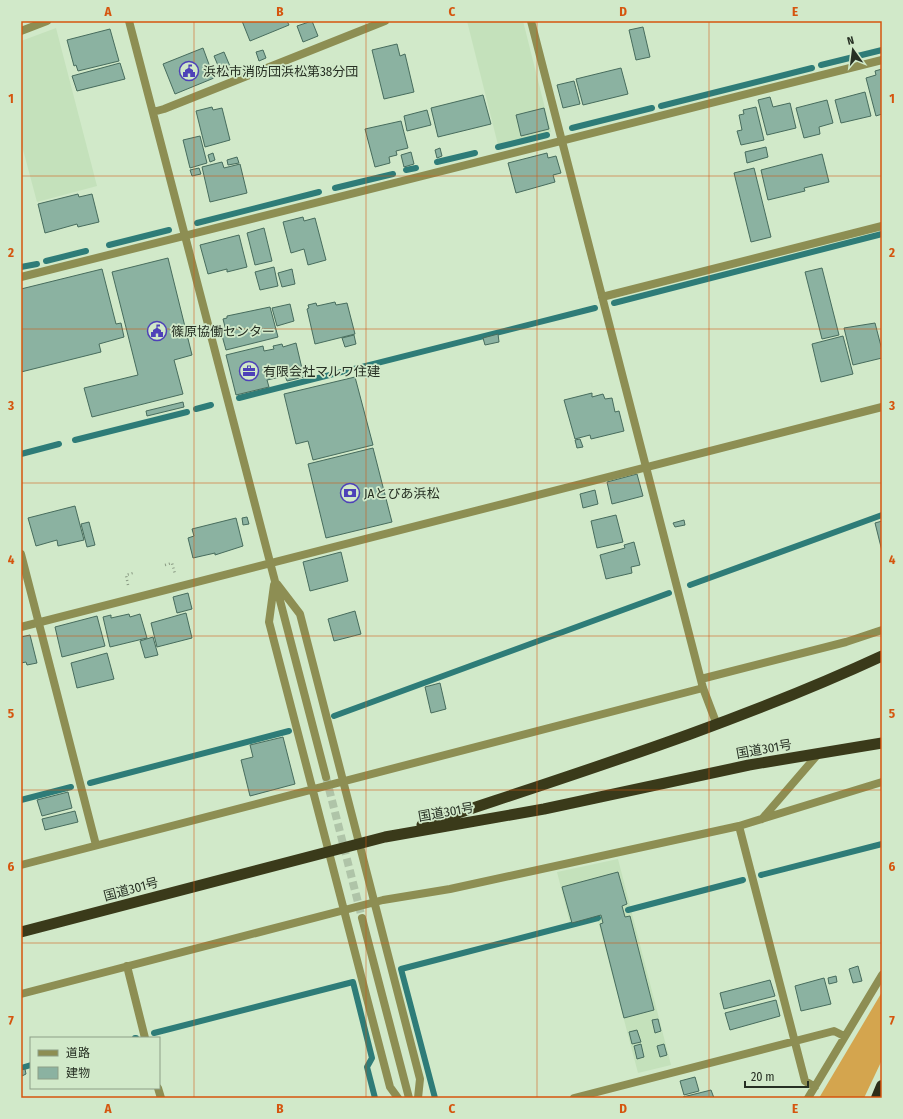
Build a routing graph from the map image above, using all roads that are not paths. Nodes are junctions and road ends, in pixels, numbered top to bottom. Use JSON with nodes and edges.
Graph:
{"nodes":[{"id":1,"x":46,"y":21,"type":"edge"},
{"id":2,"x":129,"y":21,"type":"edge"},
{"id":3,"x":385,"y":21,"type":"edge"},
{"id":4,"x":531,"y":21,"type":"edge"},
{"id":5,"x":21,"y":31,"type":"edge"},
{"id":6,"x":882,"y":60,"type":"edge"},
{"id":7,"x":153,"y":112,"type":"junction"},
{"id":8,"x":562,"y":140,"type":"junction"},
{"id":9,"x":882,"y":226,"type":"edge"},
{"id":10,"x":185,"y":236,"type":"junction"},
{"id":11,"x":21,"y":277,"type":"edge"},
{"id":12,"x":602,"y":297,"type":"junction"},
{"id":13,"x":882,"y":407,"type":"edge"},
{"id":14,"x":646,"y":467,"type":"junction"},
{"id":15,"x":21,"y":554,"type":"edge"},
{"id":16,"x":270,"y":563,"type":"junction"},
{"id":17,"x":275,"y":581,"type":"junction"},
{"id":18,"x":38,"y":623,"type":"junction"},
{"id":19,"x":21,"y":627,"type":"edge"},
{"id":20,"x":882,"y":630,"type":"edge"},
{"id":21,"x":882,"y":656,"type":"edge"},
{"id":22,"x":701,"y":679,"type":"junction"},
{"id":23,"x":703,"y":688,"type":"junction"},
{"id":24,"x":717,"y":725,"type":"junction"},
{"id":25,"x":882,"y":743,"type":"edge"},
{"id":26,"x":819,"y":753,"type":"junction"},
{"id":27,"x":326,"y":778,"type":"tunnel mouth"},
{"id":28,"x":343,"y":781,"type":"junction"},
{"id":29,"x":882,"y":782,"type":"edge"},
{"id":30,"x":312,"y":789,"type":"junction"},
{"id":31,"x":762,"y":819,"type":"junction"},
{"id":32,"x":739,"y":826,"type":"junction"},
{"id":33,"x":385,"y":837,"type":"junction"},
{"id":34,"x":359,"y":844,"type":"junction"},
{"id":35,"x":96,"y":846,"type":"junction"},
{"id":36,"x":329,"y":852,"type":"junction"},
{"id":37,"x":21,"y":865,"type":"edge"},
{"id":38,"x":374,"y":902,"type":"junction"},
{"id":39,"x":344,"y":910,"type":"junction"},
{"id":40,"x":362,"y":918,"type":"tunnel mouth"},
{"id":41,"x":21,"y":932,"type":"edge"},
{"id":42,"x":127,"y":966,"type":"junction"},
{"id":43,"x":882,"y":974,"type":"edge"},
{"id":44,"x":21,"y":994,"type":"edge"},
{"id":45,"x":844,"y":1036,"type":"junction"},
{"id":46,"x":145,"y":1037,"type":"edge"},
{"id":47,"x":795,"y":1041,"type":"junction"},
{"id":48,"x":815,"y":1086,"type":"junction"},
{"id":49,"x":882,"y":1086,"type":"edge"},
{"id":50,"x":398,"y":1098,"type":"edge"},
{"id":51,"x":409,"y":1098,"type":"edge"},
{"id":52,"x":418,"y":1098,"type":"edge"},
{"id":53,"x":574,"y":1098,"type":"edge"},
{"id":54,"x":808,"y":1098,"type":"edge"},
{"id":55,"x":877,"y":1098,"type":"edge"}],
"edges":[{"from":1,"to":5,"type":"street"},
{"from":2,"to":7,"type":"street"},
{"from":3,"to":7,"type":"street"},
{"from":4,"to":8,"type":"street"},
{"from":6,"to":8,"type":"street"},
{"from":7,"to":10,"type":"street"},
{"from":8,"to":10,"type":"street"},
{"from":8,"to":12,"type":"street"},
{"from":9,"to":12,"type":"street"},
{"from":10,"to":11,"type":"street"},
{"from":10,"to":16,"type":"street"},
{"from":12,"to":14,"type":"street"},
{"from":13,"to":14,"type":"street"},
{"from":14,"to":16,"type":"street"},
{"from":14,"to":22,"type":"street"},
{"from":15,"to":18,"type":"street"},
{"from":16,"to":17,"type":"street"},
{"from":16,"to":18,"type":"street"},
{"from":17,"to":27,"type":"street"},
{"from":17,"to":28,"type":"street"},
{"from":17,"to":30,"type":"street"},
{"from":18,"to":19,"type":"street"},
{"from":18,"to":35,"type":"street"},
{"from":20,"to":22,"type":"street"},
{"from":21,"to":24,"type":"highway"},
{"from":22,"to":23,"type":"street"},
{"from":23,"to":24,"type":"street"},
{"from":23,"to":28,"type":"street"},
{"from":24,"to":33,"type":"highway"},
{"from":25,"to":26,"type":"highway","name":"国道301号"},
{"from":26,"to":31,"type":"street"},
{"from":26,"to":33,"type":"highway","name":"国道301号"},
{"from":28,"to":30,"type":"street"},
{"from":28,"to":34,"type":"street"},
{"from":29,"to":31,"type":"street"},
{"from":30,"to":35,"type":"street"},
{"from":30,"to":36,"type":"street"},
{"from":31,"to":32,"type":"street"},
{"from":32,"to":38,"type":"street"},
{"from":32,"to":47,"type":"street"},
{"from":33,"to":34,"type":"highway","name":"国道301号"},
{"from":34,"to":36,"type":"highway","name":"国道301号"},
{"from":34,"to":38,"type":"street"},
{"from":35,"to":37,"type":"street"},
{"from":36,"to":39,"type":"street"},
{"from":36,"to":41,"type":"highway","name":"国道301号"},
{"from":38,"to":39,"type":"street"},
{"from":38,"to":52,"type":"street"},
{"from":39,"to":42,"type":"street"},
{"from":39,"to":50,"type":"street"},
{"from":40,"to":51,"type":"street"},
{"from":42,"to":44,"type":"street"},
{"from":42,"to":46,"type":"street"},
{"from":43,"to":45,"type":"street"},
{"from":45,"to":47,"type":"street"},
{"from":45,"to":48,"type":"street"},
{"from":47,"to":48,"type":"street"},
{"from":47,"to":53,"type":"street"},
{"from":48,"to":54,"type":"street"},
{"from":49,"to":55,"type":"highway"}]}
